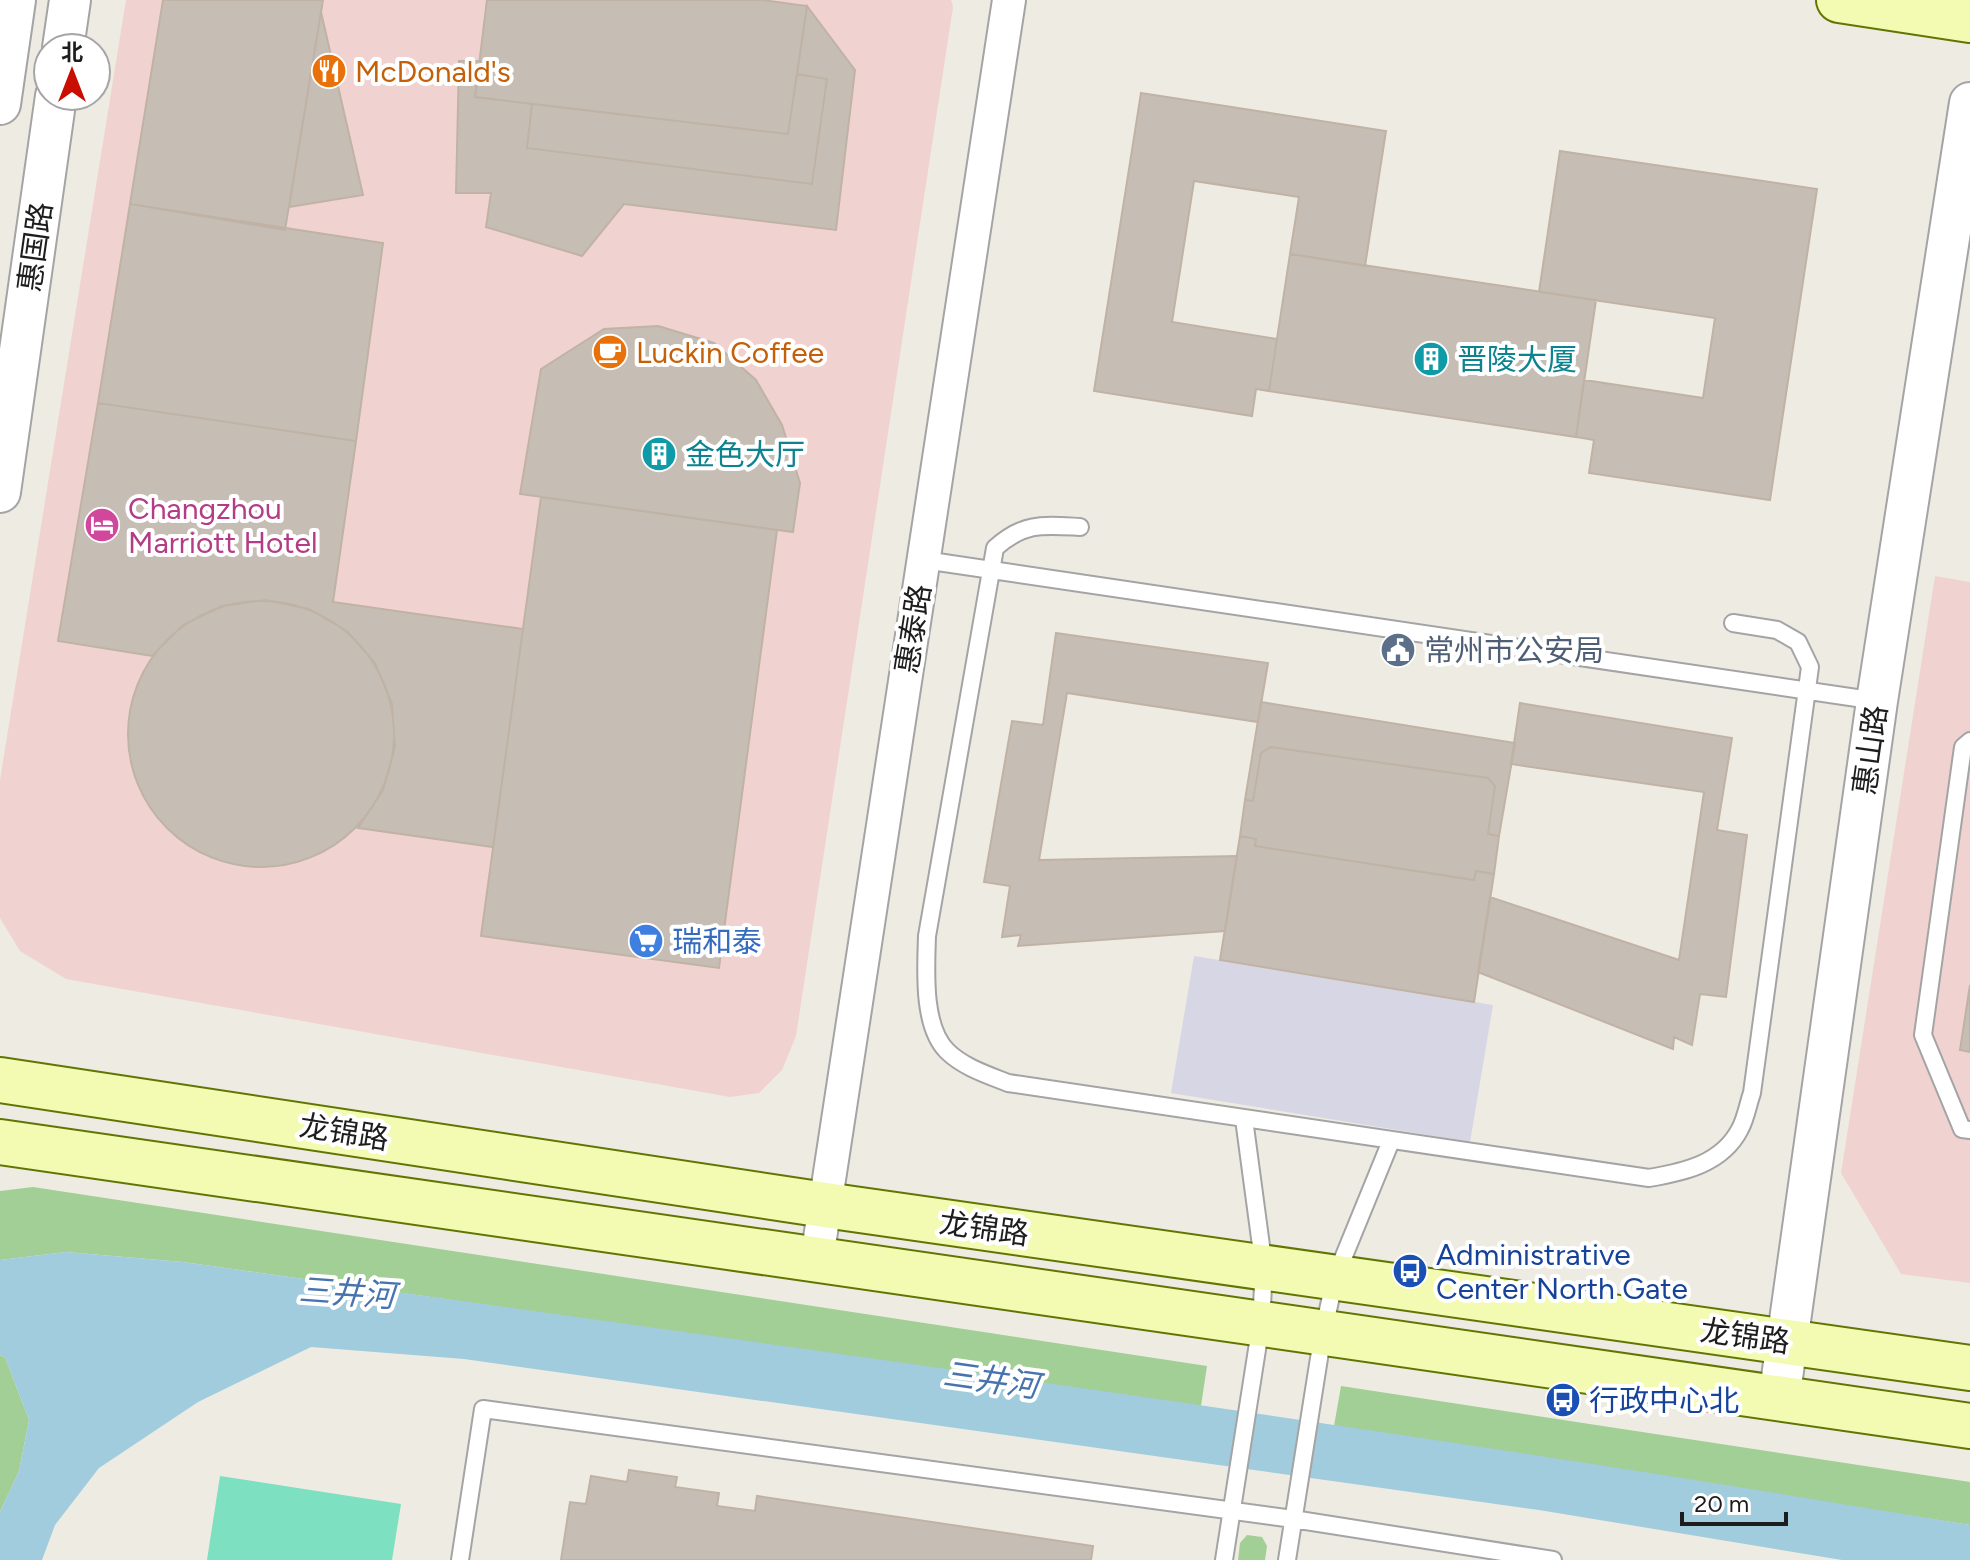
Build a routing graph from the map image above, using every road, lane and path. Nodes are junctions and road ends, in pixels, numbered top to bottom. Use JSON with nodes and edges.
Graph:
{"nodes":[{"id":1,"x":15,"y":0,"type":"edge"},
{"id":2,"x":70,"y":0,"type":"edge"},
{"id":3,"x":1009,"y":0,"type":"edge"},
{"id":4,"x":1839,"y":0,"type":"edge"},
{"id":5,"x":1970,"y":20,"type":"edge"},
{"id":6,"x":65,"y":32,"type":"edge"},
{"id":7,"x":1970,"y":103,"type":"edge"},
{"id":8,"x":0,"y":104,"type":"edge"},
{"id":9,"x":54,"y":112,"type":"edge"},
{"id":10,"x":0,"y":492,"type":"edge"},
{"id":11,"x":1080,"y":527,"type":"dead end"},
{"id":12,"x":924,"y":560,"type":"junction"},
{"id":13,"x":990,"y":569,"type":"junction"},
{"id":14,"x":1733,"y":623,"type":"dead end"},
{"id":15,"x":1809,"y":691,"type":"junction"},
{"id":16,"x":1877,"y":701,"type":"junction"},
{"id":17,"x":1970,"y":741,"type":"edge"},
{"id":18,"x":0,"y":1080,"type":"edge"},
{"id":19,"x":1244,"y":1119,"type":"junction"},
{"id":20,"x":1970,"y":1130,"type":"edge"},
{"id":21,"x":1391,"y":1141,"type":"junction"},
{"id":22,"x":0,"y":1142,"type":"edge"},
{"id":23,"x":825,"y":1205,"type":"junction"},
{"id":24,"x":817,"y":1258,"type":"junction"},
{"id":25,"x":1264,"y":1268,"type":"junction"},
{"id":26,"x":1335,"y":1278,"type":"junction"},
{"id":27,"x":1261,"y":1324,"type":"junction"},
{"id":28,"x":1323,"y":1333,"type":"junction"},
{"id":29,"x":1787,"y":1342,"type":"junction"},
{"id":30,"x":1970,"y":1368,"type":"edge"},
{"id":31,"x":1779,"y":1399,"type":"junction"},
{"id":32,"x":1970,"y":1426,"type":"edge"},
{"id":33,"x":1231,"y":1511,"type":"junction"},
{"id":34,"x":1293,"y":1519,"type":"junction"},
{"id":35,"x":460,"y":1560,"type":"edge"},
{"id":36,"x":1224,"y":1560,"type":"edge"},
{"id":37,"x":1287,"y":1560,"type":"edge"},
{"id":38,"x":1553,"y":1560,"type":"edge"}],
"edges":[{"from":1,"to":8,"type":"street"},
{"from":2,"to":6,"type":"street"},
{"from":3,"to":12,"type":"street","name":"惠泰路"},
{"from":4,"to":5,"type":"main road"},
{"from":7,"to":16,"type":"street","name":"惠山路"},
{"from":9,"to":10,"type":"street","name":"惠国路"},
{"from":11,"to":13,"type":"lane"},
{"from":12,"to":13,"type":"lane"},
{"from":12,"to":23,"type":"street","name":"惠泰路"},
{"from":13,"to":15,"type":"lane"},
{"from":13,"to":19,"type":"lane"},
{"from":14,"to":15,"type":"lane"},
{"from":15,"to":16,"type":"lane"},
{"from":15,"to":21,"type":"lane"},
{"from":16,"to":29,"type":"street","name":"惠山路"},
{"from":17,"to":20,"type":"lane"},
{"from":18,"to":23,"type":"main road","name":"龙锦路"},
{"from":19,"to":21,"type":"lane"},
{"from":19,"to":25,"type":"lane"},
{"from":21,"to":26,"type":"lane"},
{"from":22,"to":24,"type":"main road","name":"龙锦路"},
{"from":23,"to":24,"type":"street","name":"惠泰路"},
{"from":23,"to":25,"type":"main road","name":"龙锦路"},
{"from":24,"to":27,"type":"main road","name":"龙锦路"},
{"from":25,"to":26,"type":"main road","name":"龙锦路"},
{"from":25,"to":27,"type":"lane"},
{"from":26,"to":28,"type":"lane"},
{"from":26,"to":29,"type":"main road","name":"龙锦路"},
{"from":27,"to":28,"type":"main road","name":"龙锦路"},
{"from":27,"to":33,"type":"lane"},
{"from":28,"to":31,"type":"main road","name":"龙锦路"},
{"from":28,"to":34,"type":"lane"},
{"from":29,"to":30,"type":"main road","name":"龙锦路"},
{"from":29,"to":31,"type":"street","name":"惠山路"},
{"from":31,"to":32,"type":"main road","name":"龙锦路"},
{"from":33,"to":34,"type":"lane"},
{"from":33,"to":35,"type":"lane"},
{"from":33,"to":36,"type":"lane"},
{"from":34,"to":37,"type":"lane"},
{"from":34,"to":38,"type":"lane"}]}
